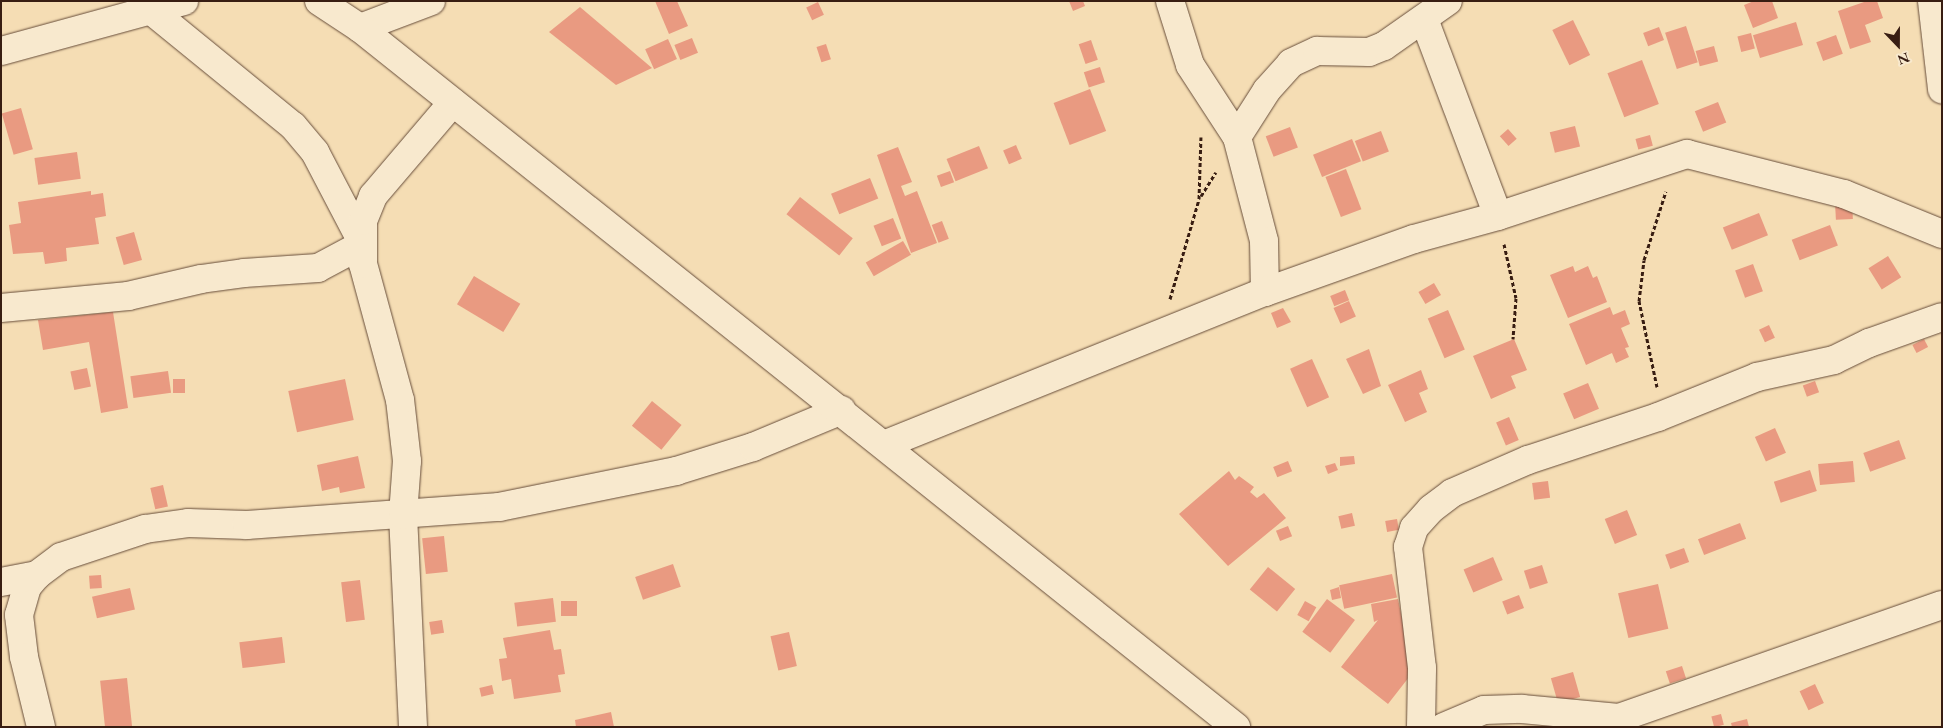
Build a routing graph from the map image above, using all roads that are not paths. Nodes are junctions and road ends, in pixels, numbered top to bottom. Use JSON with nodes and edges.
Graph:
{"nodes":[{"id":1,"x":184,"y":1,"type":"edge"},
{"id":2,"x":319,"y":1,"type":"edge"},
{"id":3,"x":431,"y":1,"type":"edge"},
{"id":4,"x":1170,"y":1,"type":"edge"},
{"id":5,"x":1448,"y":1,"type":"edge"},
{"id":6,"x":1932,"y":1,"type":"edge"},
{"id":7,"x":151,"y":10,"type":"junction"},
{"id":8,"x":1424,"y":19,"type":"junction"},
{"id":9,"x":360,"y":28,"type":"junction"},
{"id":10,"x":1,"y":50,"type":"edge"},
{"id":11,"x":1942,"y":89,"type":"edge"},
{"id":12,"x":453,"y":102,"type":"junction"},
{"id":13,"x":1237,"y":137,"type":"junction"},
{"id":14,"x":1498,"y":216,"type":"junction"},
{"id":15,"x":1942,"y":234,"type":"edge"},
{"id":16,"x":363,"y":244,"type":"junction"},
{"id":17,"x":1265,"y":292,"type":"junction"},
{"id":18,"x":1,"y":308,"type":"edge"},
{"id":19,"x":1942,"y":317,"type":"edge"},
{"id":20,"x":842,"y":410,"type":"junction"},
{"id":21,"x":886,"y":444,"type":"junction"},
{"id":22,"x":402,"y":515,"type":"junction"},
{"id":23,"x":37,"y":575,"type":"junction"},
{"id":24,"x":1,"y":582,"type":"edge"},
{"id":25,"x":1942,"y":605,"type":"edge"},
{"id":26,"x":1,"y":623,"type":"edge"},
{"id":27,"x":24,"y":657,"type":"junction"},
{"id":28,"x":41,"y":727,"type":"edge"},
{"id":29,"x":413,"y":727,"type":"edge"},
{"id":30,"x":1236,"y":727,"type":"edge"},
{"id":31,"x":1421,"y":727,"type":"edge"},
{"id":32,"x":1444,"y":727,"type":"edge"}],
"edges":[{"from":1,"to":7,"type":"street"},
{"from":2,"to":9,"type":"street"},
{"from":3,"to":9,"type":"street"},
{"from":4,"to":13,"type":"street"},
{"from":5,"to":8,"type":"street"},
{"from":6,"to":11,"type":"street"},
{"from":7,"to":10,"type":"street"},
{"from":7,"to":16,"type":"street"},
{"from":8,"to":13,"type":"street"},
{"from":8,"to":14,"type":"street"},
{"from":9,"to":12,"type":"street"},
{"from":12,"to":16,"type":"street"},
{"from":12,"to":20,"type":"street"},
{"from":13,"to":17,"type":"street"},
{"from":14,"to":15,"type":"street"},
{"from":14,"to":17,"type":"street"},
{"from":16,"to":18,"type":"street"},
{"from":16,"to":22,"type":"street"},
{"from":17,"to":21,"type":"street"},
{"from":19,"to":31,"type":"street"},
{"from":20,"to":21,"type":"street"},
{"from":20,"to":22,"type":"street"},
{"from":21,"to":30,"type":"street"},
{"from":22,"to":23,"type":"street"},
{"from":22,"to":29,"type":"street"},
{"from":23,"to":24,"type":"street"},
{"from":23,"to":27,"type":"street"},
{"from":25,"to":32,"type":"street"},
{"from":26,"to":27,"type":"street"},
{"from":27,"to":28,"type":"street"}]}
